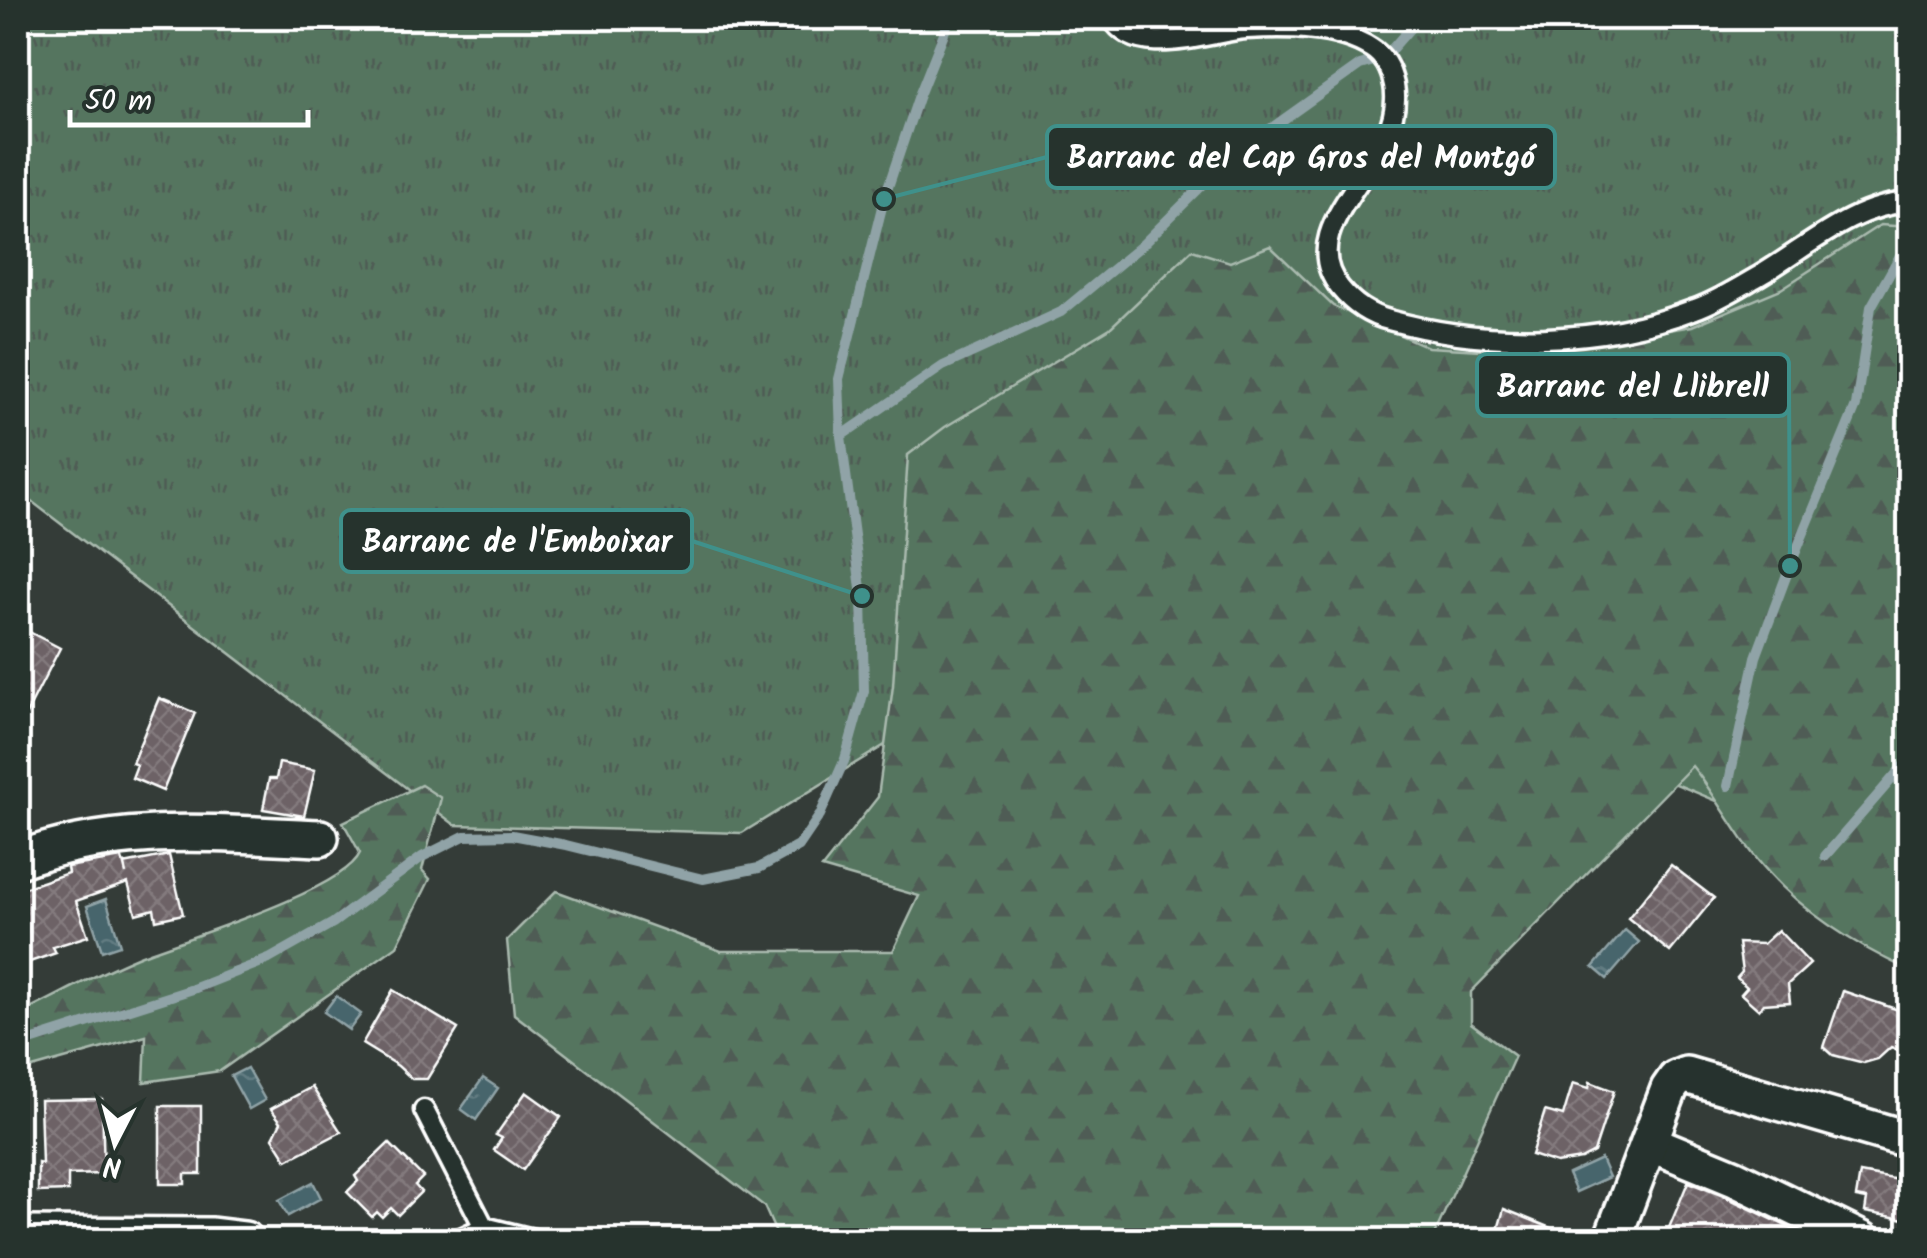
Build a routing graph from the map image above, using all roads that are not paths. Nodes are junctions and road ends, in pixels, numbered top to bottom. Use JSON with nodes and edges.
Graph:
{"nodes":[{"id":1,"x":1112,"y":18,"type":"edge"},
{"id":2,"x":1910,"y":202,"type":"edge"},
{"id":3,"x":320,"y":838,"type":"dead end"},
{"id":4,"x":18,"y":860,"type":"edge"},
{"id":5,"x":424,"y":1110,"type":"dead end"},
{"id":6,"x":1910,"y":1140,"type":"edge"},
{"id":7,"x":1650,"y":1143,"type":"junction"},
{"id":8,"x":484,"y":1227,"type":"junction"},
{"id":9,"x":18,"y":1235,"type":"edge"},
{"id":10,"x":245,"y":1240,"type":"edge"},
{"id":11,"x":457,"y":1240,"type":"edge"},
{"id":12,"x":538,"y":1240,"type":"edge"},
{"id":13,"x":1612,"y":1240,"type":"edge"},
{"id":14,"x":1862,"y":1240,"type":"edge"}],
"edges":[{"from":1,"to":2,"type":"lane"},
{"from":3,"to":4,"type":"street"},
{"from":5,"to":8,"type":"lane"},
{"from":6,"to":7,"type":"street"},
{"from":7,"to":13,"type":"street"},
{"from":7,"to":14,"type":"street"},
{"from":8,"to":11,"type":"lane"},
{"from":8,"to":12,"type":"lane"},
{"from":9,"to":10,"type":"street"}]}
